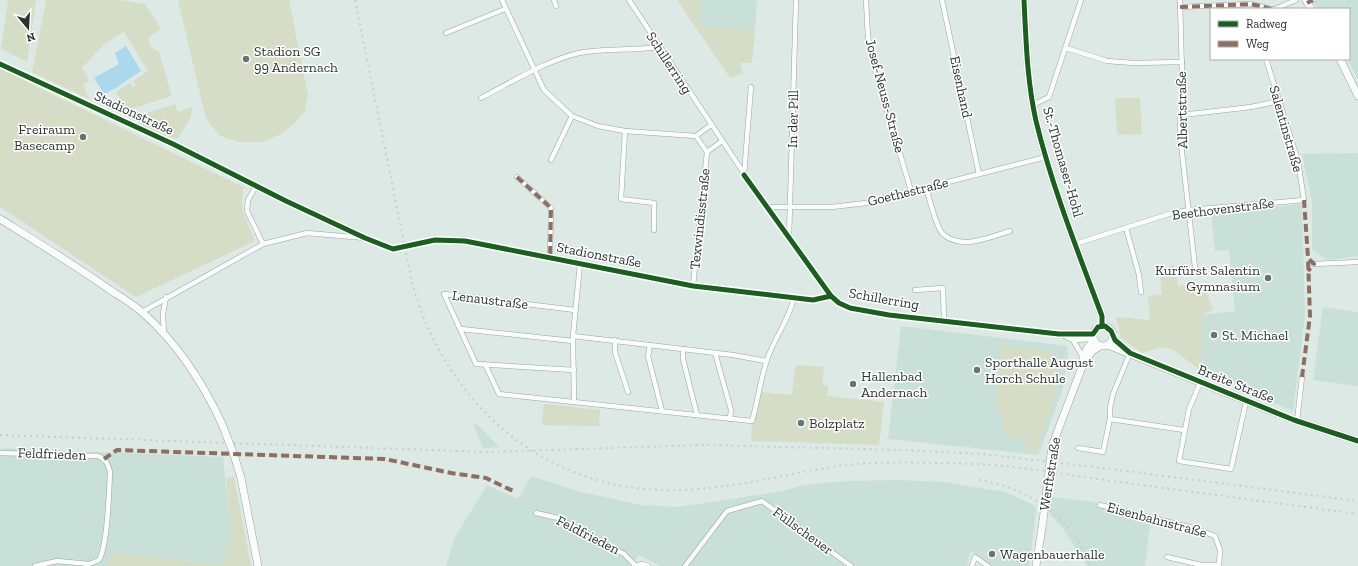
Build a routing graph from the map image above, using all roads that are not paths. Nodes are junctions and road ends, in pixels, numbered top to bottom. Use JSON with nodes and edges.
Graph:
{"nodes":[{"id":1,"x":502,"y":0,"type":"edge"},
{"id":2,"x":554,"y":0,"type":"edge"},
{"id":3,"x":628,"y":0,"type":"edge"},
{"id":4,"x":796,"y":0,"type":"edge"},
{"id":5,"x":866,"y":0,"type":"edge"},
{"id":6,"x":942,"y":0,"type":"edge"},
{"id":7,"x":1024,"y":0,"type":"edge"},
{"id":8,"x":1081,"y":0,"type":"edge"},
{"id":9,"x":1180,"y":0,"type":"edge"},
{"id":10,"x":1296,"y":0,"type":"edge"},
{"id":11,"x":556,"y":6,"type":"dead end"},
{"id":12,"x":1180,"y":7,"type":"junction"},
{"id":13,"x":1268,"y":8,"type":"edge"},
{"id":14,"x":1278,"y":8,"type":"edge"},
{"id":15,"x":505,"y":9,"type":"junction"},
{"id":16,"x":446,"y":34,"type":"dead end"},
{"id":17,"x":659,"y":48,"type":"junction"},
{"id":18,"x":1066,"y":48,"type":"junction"},
{"id":19,"x":1266,"y":60,"type":"edge"},
{"id":20,"x":1340,"y":60,"type":"edge"},
{"id":21,"x":1182,"y":62,"type":"junction"},
{"id":22,"x":0,"y":64,"type":"edge"},
{"id":23,"x":534,"y":71,"type":"junction"},
{"id":24,"x":751,"y":87,"type":"dead end"},
{"id":25,"x":1358,"y":96,"type":"edge"},
{"id":26,"x":481,"y":98,"type":"dead end"},
{"id":27,"x":1280,"y":101,"type":"junction"},
{"id":28,"x":1033,"y":105,"type":"junction"},
{"id":29,"x":1182,"y":115,"type":"junction"},
{"id":30,"x":572,"y":116,"type":"junction"},
{"id":31,"x":712,"y":125,"type":"junction"},
{"id":32,"x":625,"y":131,"type":"junction"},
{"id":33,"x":696,"y":136,"type":"junction"},
{"id":34,"x":722,"y":141,"type":"junction"},
{"id":35,"x":707,"y":152,"type":"junction"},
{"id":36,"x":1046,"y":158,"type":"junction"},
{"id":37,"x":551,"y":160,"type":"dead end"},
{"id":38,"x":979,"y":174,"type":"junction"},
{"id":39,"x":744,"y":175,"type":"junction"},
{"id":40,"x":517,"y":177,"type":"dead end"},
{"id":41,"x":926,"y":188,"type":"junction"},
{"id":42,"x":911,"y":191,"type":"junction"},
{"id":43,"x":1304,"y":200,"type":"joint"},
{"id":44,"x":766,"y":207,"type":"junction"},
{"id":45,"x":791,"y":207,"type":"junction"},
{"id":46,"x":1189,"y":210,"type":"junction"},
{"id":47,"x":0,"y":219,"type":"edge"},
{"id":48,"x":1126,"y":228,"type":"junction"},
{"id":49,"x":654,"y":230,"type":"dead end"},
{"id":50,"x":1010,"y":231,"type":"dead end"},
{"id":51,"x":789,"y":238,"type":"junction"},
{"id":52,"x":262,"y":244,"type":"junction"},
{"id":53,"x":1075,"y":244,"type":"junction"},
{"id":54,"x":550,"y":258,"type":"junction"},
{"id":55,"x":1358,"y":262,"type":"edge"},
{"id":56,"x":580,"y":264,"type":"junction"},
{"id":57,"x":1314,"y":264,"type":"dead end"},
{"id":58,"x":1195,"y":267,"type":"dead end"},
{"id":59,"x":694,"y":286,"type":"junction"},
{"id":60,"x":915,"y":290,"type":"dead end"},
{"id":61,"x":1141,"y":292,"type":"dead end"},
{"id":62,"x":830,"y":296,"type":"junction"},
{"id":63,"x":166,"y":297,"type":"junction"},
{"id":64,"x":794,"y":298,"type":"junction"},
{"id":65,"x":575,"y":310,"type":"junction"},
{"id":66,"x":142,"y":312,"type":"junction"},
{"id":67,"x":944,"y":321,"type":"junction"},
{"id":68,"x":1102,"y":326,"type":"junction"},
{"id":69,"x":461,"y":329,"type":"junction"},
{"id":70,"x":1059,"y":334,"type":"junction"},
{"id":71,"x":164,"y":335,"type":"junction"},
{"id":72,"x":1112,"y":337,"type":"junction"},
{"id":73,"x":573,"y":338,"type":"junction"},
{"id":74,"x":615,"y":340,"type":"junction"},
{"id":75,"x":1073,"y":340,"type":"junction"},
{"id":76,"x":1095,"y":340,"type":"junction"},
{"id":77,"x":1108,"y":344,"type":"junction"},
{"id":78,"x":650,"y":345,"type":"junction"},
{"id":79,"x":683,"y":349,"type":"junction"},
{"id":80,"x":715,"y":353,"type":"junction"},
{"id":81,"x":1129,"y":356,"type":"junction"},
{"id":82,"x":1083,"y":357,"type":"junction"},
{"id":83,"x":766,"y":361,"type":"junction"},
{"id":84,"x":485,"y":364,"type":"junction"},
{"id":85,"x":1082,"y":367,"type":"junction"},
{"id":86,"x":574,"y":370,"type":"junction"},
{"id":87,"x":1302,"y":377,"type":"dead end"},
{"id":88,"x":1200,"y":383,"type":"junction"},
{"id":89,"x":628,"y":392,"type":"dead end"},
{"id":90,"x":574,"y":402,"type":"junction"},
{"id":91,"x":1246,"y":402,"type":"junction"},
{"id":92,"x":662,"y":411,"type":"junction"},
{"id":93,"x":698,"y":415,"type":"junction"},
{"id":94,"x":730,"y":419,"type":"junction"},
{"id":95,"x":1110,"y":419,"type":"junction"},
{"id":96,"x":1297,"y":421,"type":"junction"},
{"id":97,"x":1184,"y":430,"type":"junction"},
{"id":98,"x":1358,"y":441,"type":"edge"},
{"id":99,"x":1078,"y":448,"type":"dead end"},
{"id":100,"x":0,"y":453,"type":"edge"},
{"id":101,"x":1100,"y":505,"type":"dead end"},
{"id":102,"x":536,"y":513,"type":"dead end"},
{"id":103,"x":1167,"y":557,"type":"dead end"},
{"id":104,"x":634,"y":565,"type":"edge"},
{"id":105,"x":1219,"y":565,"type":"edge"},
{"id":106,"x":35,"y":566,"type":"edge"},
{"id":107,"x":258,"y":566,"type":"edge"},
{"id":108,"x":648,"y":566,"type":"edge"},
{"id":109,"x":685,"y":566,"type":"edge"},
{"id":110,"x":851,"y":566,"type":"edge"},
{"id":111,"x":972,"y":566,"type":"edge"},
{"id":112,"x":988,"y":566,"type":"edge"},
{"id":113,"x":1036,"y":566,"type":"edge"}],
"edges":[{"from":1,"to":15,"type":"street"},
{"from":2,"to":11,"type":"street"},
{"from":3,"to":17,"type":"street","name":"Schillerring"},
{"from":4,"to":45,"type":"street","name":"In der Pill"},
{"from":5,"to":42,"type":"street","name":"Josef-Neuss-Straße"},
{"from":6,"to":38,"type":"street","name":"Eisenhand"},
{"from":7,"to":28,"type":"street","name":"St.-Thomaser-Hohl"},
{"from":8,"to":18,"type":"street"},
{"from":9,"to":12,"type":"street","name":"Albertstraße"},
{"from":10,"to":14,"type":"street"},
{"from":12,"to":13,"type":"street"},
{"from":12,"to":21,"type":"street","name":"Albertstraße"},
{"from":15,"to":16,"type":"street"},
{"from":15,"to":23,"type":"street"},
{"from":17,"to":23,"type":"street"},
{"from":17,"to":31,"type":"street","name":"Schillerring"},
{"from":18,"to":21,"type":"street"},
{"from":18,"to":28,"type":"street"},
{"from":19,"to":27,"type":"street","name":"Salentinstraße"},
{"from":20,"to":25,"type":"street"},
{"from":21,"to":29,"type":"street","name":"Albertstraße"},
{"from":22,"to":52,"type":"street","name":"Stadionstraße"},
{"from":23,"to":26,"type":"street"},
{"from":23,"to":30,"type":"street"},
{"from":24,"to":39,"type":"street"},
{"from":27,"to":29,"type":"street"},
{"from":27,"to":43,"type":"street","name":"Salentinstraße"},
{"from":28,"to":36,"type":"street","name":"St.-Thomaser-Hohl"},
{"from":29,"to":46,"type":"street","name":"Albertstraße"},
{"from":30,"to":32,"type":"street"},
{"from":30,"to":37,"type":"street"},
{"from":31,"to":33,"type":"street"},
{"from":31,"to":34,"type":"street","name":"Schillerring"},
{"from":32,"to":33,"type":"street"},
{"from":32,"to":49,"type":"street"},
{"from":33,"to":35,"type":"street"},
{"from":34,"to":35,"type":"street"},
{"from":34,"to":39,"type":"street","name":"Schillerring"},
{"from":35,"to":59,"type":"street","name":"Texwindisstraße"},
{"from":36,"to":38,"type":"street","name":"Goethestraße"},
{"from":36,"to":53,"type":"street","name":"St.-Thomaser-Hohl"},
{"from":38,"to":41,"type":"street","name":"Goethestraße"},
{"from":39,"to":44,"type":"street","name":"Schillerring"},
{"from":40,"to":54,"type":"street","name":"Stadionstraße"},
{"from":41,"to":42,"type":"street","name":"Goethestraße"},
{"from":41,"to":50,"type":"street"},
{"from":42,"to":45,"type":"street","name":"Goethestraße"},
{"from":43,"to":46,"type":"street","name":"Beethovenstraße"},
{"from":44,"to":45,"type":"street","name":"Goethestraße"},
{"from":44,"to":51,"type":"street","name":"Schillerring"},
{"from":45,"to":51,"type":"street","name":"In der Pill"},
{"from":46,"to":48,"type":"street","name":"Beethovenstraße"},
{"from":46,"to":58,"type":"street","name":"Albertstraße"},
{"from":47,"to":66,"type":"street"},
{"from":48,"to":53,"type":"street","name":"Beethovenstraße"},
{"from":48,"to":61,"type":"street"},
{"from":51,"to":62,"type":"street","name":"Schillerring"},
{"from":52,"to":54,"type":"street","name":"Stadionstraße"},
{"from":52,"to":63,"type":"street","name":"Stadionstraße"},
{"from":53,"to":68,"type":"street","name":"St.-Thomaser-Hohl"},
{"from":54,"to":56,"type":"street","name":"Stadionstraße"},
{"from":55,"to":57,"type":"street"},
{"from":56,"to":59,"type":"street","name":"Stadionstraße"},
{"from":56,"to":65,"type":"street"},
{"from":59,"to":64,"type":"street","name":"Stadionstraße"},
{"from":60,"to":67,"type":"street","name":"Schillerring"},
{"from":62,"to":64,"type":"street","name":"Stadionstraße"},
{"from":62,"to":67,"type":"street","name":"Schillerring"},
{"from":63,"to":66,"type":"street","name":"Stadionstraße"},
{"from":63,"to":71,"type":"street"},
{"from":64,"to":83,"type":"street"},
{"from":65,"to":69,"type":"street","name":"Lenaustraße"},
{"from":65,"to":73,"type":"street"},
{"from":66,"to":71,"type":"street"},
{"from":67,"to":70,"type":"street","name":"Schillerring"},
{"from":68,"to":72,"type":"street"},
{"from":68,"to":76,"type":"street"},
{"from":69,"to":73,"type":"street"},
{"from":69,"to":84,"type":"street","name":"Lenaustraße"},
{"from":70,"to":75,"type":"street","name":"Schillerring"},
{"from":70,"to":76,"type":"street","name":"Schillerring"},
{"from":71,"to":107,"type":"street","bridge":true},
{"from":72,"to":77,"type":"street"},
{"from":72,"to":81,"type":"street","name":"Breite Straße"},
{"from":73,"to":74,"type":"street"},
{"from":73,"to":86,"type":"street"},
{"from":74,"to":78,"type":"street"},
{"from":74,"to":89,"type":"street"},
{"from":75,"to":76,"type":"street","name":"Schillerring"},
{"from":75,"to":82,"type":"street"},
{"from":76,"to":77,"type":"street"},
{"from":76,"to":82,"type":"street"},
{"from":76,"to":85,"type":"street","name":"Werftstraße"},
{"from":77,"to":81,"type":"street","name":"Breite Straße"},
{"from":78,"to":79,"type":"street"},
{"from":78,"to":92,"type":"street"},
{"from":79,"to":80,"type":"street"},
{"from":79,"to":93,"type":"street"},
{"from":80,"to":83,"type":"street"},
{"from":80,"to":94,"type":"street"},
{"from":81,"to":88,"type":"street","name":"Breite Straße"},
{"from":81,"to":95,"type":"street"},
{"from":82,"to":85,"type":"street"},
{"from":83,"to":94,"type":"street"},
{"from":84,"to":86,"type":"street"},
{"from":84,"to":90,"type":"street","name":"Lenaustraße"},
{"from":85,"to":113,"type":"street","name":"Werftstraße","bridge":true},
{"from":86,"to":90,"type":"street"},
{"from":87,"to":96,"type":"street"},
{"from":88,"to":91,"type":"street","name":"Breite Straße"},
{"from":88,"to":97,"type":"street"},
{"from":90,"to":92,"type":"street"},
{"from":91,"to":96,"type":"street","name":"Breite Straße"},
{"from":91,"to":97,"type":"street"},
{"from":92,"to":93,"type":"street"},
{"from":93,"to":94,"type":"street"},
{"from":95,"to":97,"type":"street"},
{"from":95,"to":99,"type":"street"},
{"from":96,"to":98,"type":"street","name":"Breite Straße"},
{"from":100,"to":106,"type":"street","name":"Feldfrieden"},
{"from":101,"to":105,"type":"street","name":"Eisenbahnstraße"},
{"from":102,"to":104,"type":"street","name":"Feldfrieden"},
{"from":103,"to":105,"type":"street"},
{"from":104,"to":108,"type":"street"},
{"from":109,"to":110,"type":"street","name":"Füllscheuer"},
{"from":111,"to":112,"type":"street"}]}
